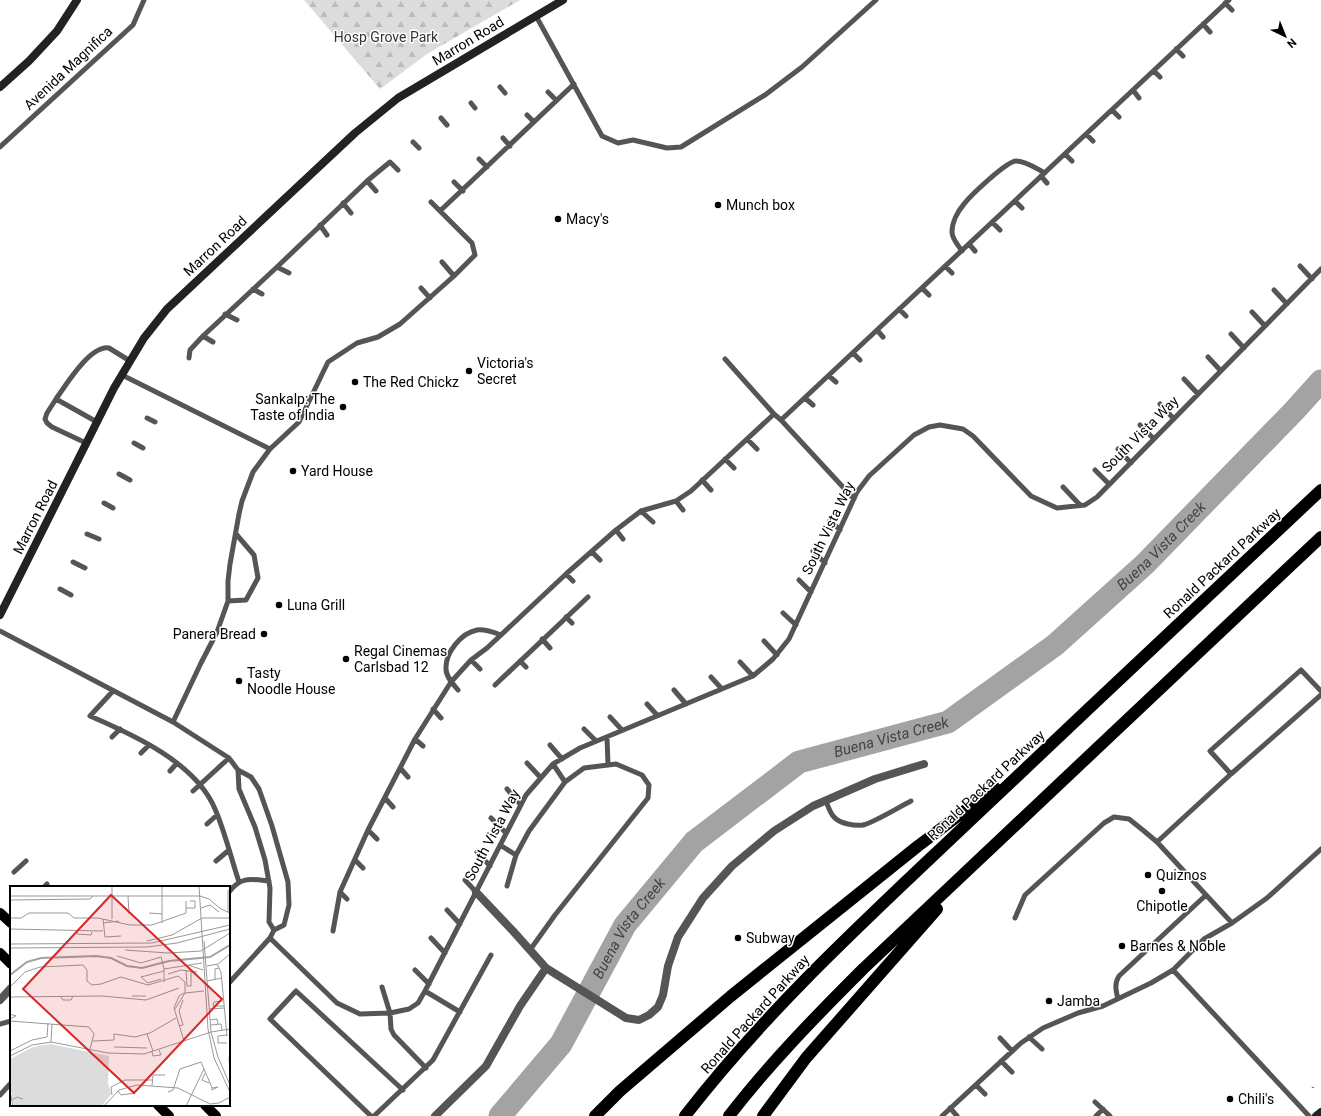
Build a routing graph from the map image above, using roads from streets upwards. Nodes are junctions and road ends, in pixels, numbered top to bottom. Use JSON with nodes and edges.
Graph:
{"nodes":[{"id":1,"x":77,"y":0,"type":"edge"},
{"id":2,"x":563,"y":0,"type":"edge"},
{"id":3,"x":0,"y":87,"type":"edge"},
{"id":4,"x":1321,"y":490,"type":"edge"},
{"id":5,"x":1321,"y":537,"type":"edge"},
{"id":6,"x":0,"y":615,"type":"edge"},
{"id":7,"x":1042,"y":753,"type":"junction"},
{"id":8,"x":924,"y":764,"type":"dead end"},
{"id":9,"x":988,"y":852,"type":"junction"},
{"id":10,"x":476,"y":892,"type":"road end"},
{"id":11,"x":0,"y":913,"type":"edge"},
{"id":12,"x":10,"y":922,"type":"edge"},
{"id":13,"x":0,"y":953,"type":"edge"},
{"id":14,"x":10,"y":963,"type":"edge"},
{"id":15,"x":546,"y":968,"type":"junction"},
{"id":16,"x":10,"y":989,"type":"edge"},
{"id":17,"x":0,"y":1000,"type":"edge"},
{"id":18,"x":159,"y":1106,"type":"edge"},
{"id":19,"x":205,"y":1106,"type":"edge"},
{"id":20,"x":1321,"y":1112,"type":"edge"},
{"id":21,"x":170,"y":1116,"type":"edge"},
{"id":22,"x":216,"y":1116,"type":"edge"},
{"id":23,"x":435,"y":1116,"type":"edge"},
{"id":24,"x":595,"y":1116,"type":"edge"},
{"id":25,"x":685,"y":1116,"type":"edge"},
{"id":26,"x":729,"y":1116,"type":"edge"},
{"id":27,"x":762,"y":1116,"type":"edge"},
{"id":28,"x":1316,"y":1116,"type":"edge"}],
"edges":[{"from":1,"to":3,"type":"main road"},
{"from":2,"to":6,"type":"main road","name":"Marron Road"},
{"from":4,"to":7,"type":"highway","name":"Ronald Packard Parkway"},
{"from":5,"to":9,"type":"highway"},
{"from":7,"to":24,"type":"highway"},
{"from":7,"to":25,"type":"highway","name":"Ronald Packard Parkway"},
{"from":8,"to":15,"type":"street","name":"South Vista Way"},
{"from":9,"to":26,"type":"highway"},
{"from":9,"to":27,"type":"highway"},
{"from":10,"to":15,"type":"street","name":"South Vista Way"},
{"from":11,"to":12,"type":"main road"},
{"from":13,"to":14,"type":"main road"},
{"from":15,"to":23,"type":"street"},
{"from":16,"to":17,"type":"street"},
{"from":18,"to":21,"type":"main road"},
{"from":19,"to":22,"type":"main road"},
{"from":20,"to":28,"type":"main road"}]}
